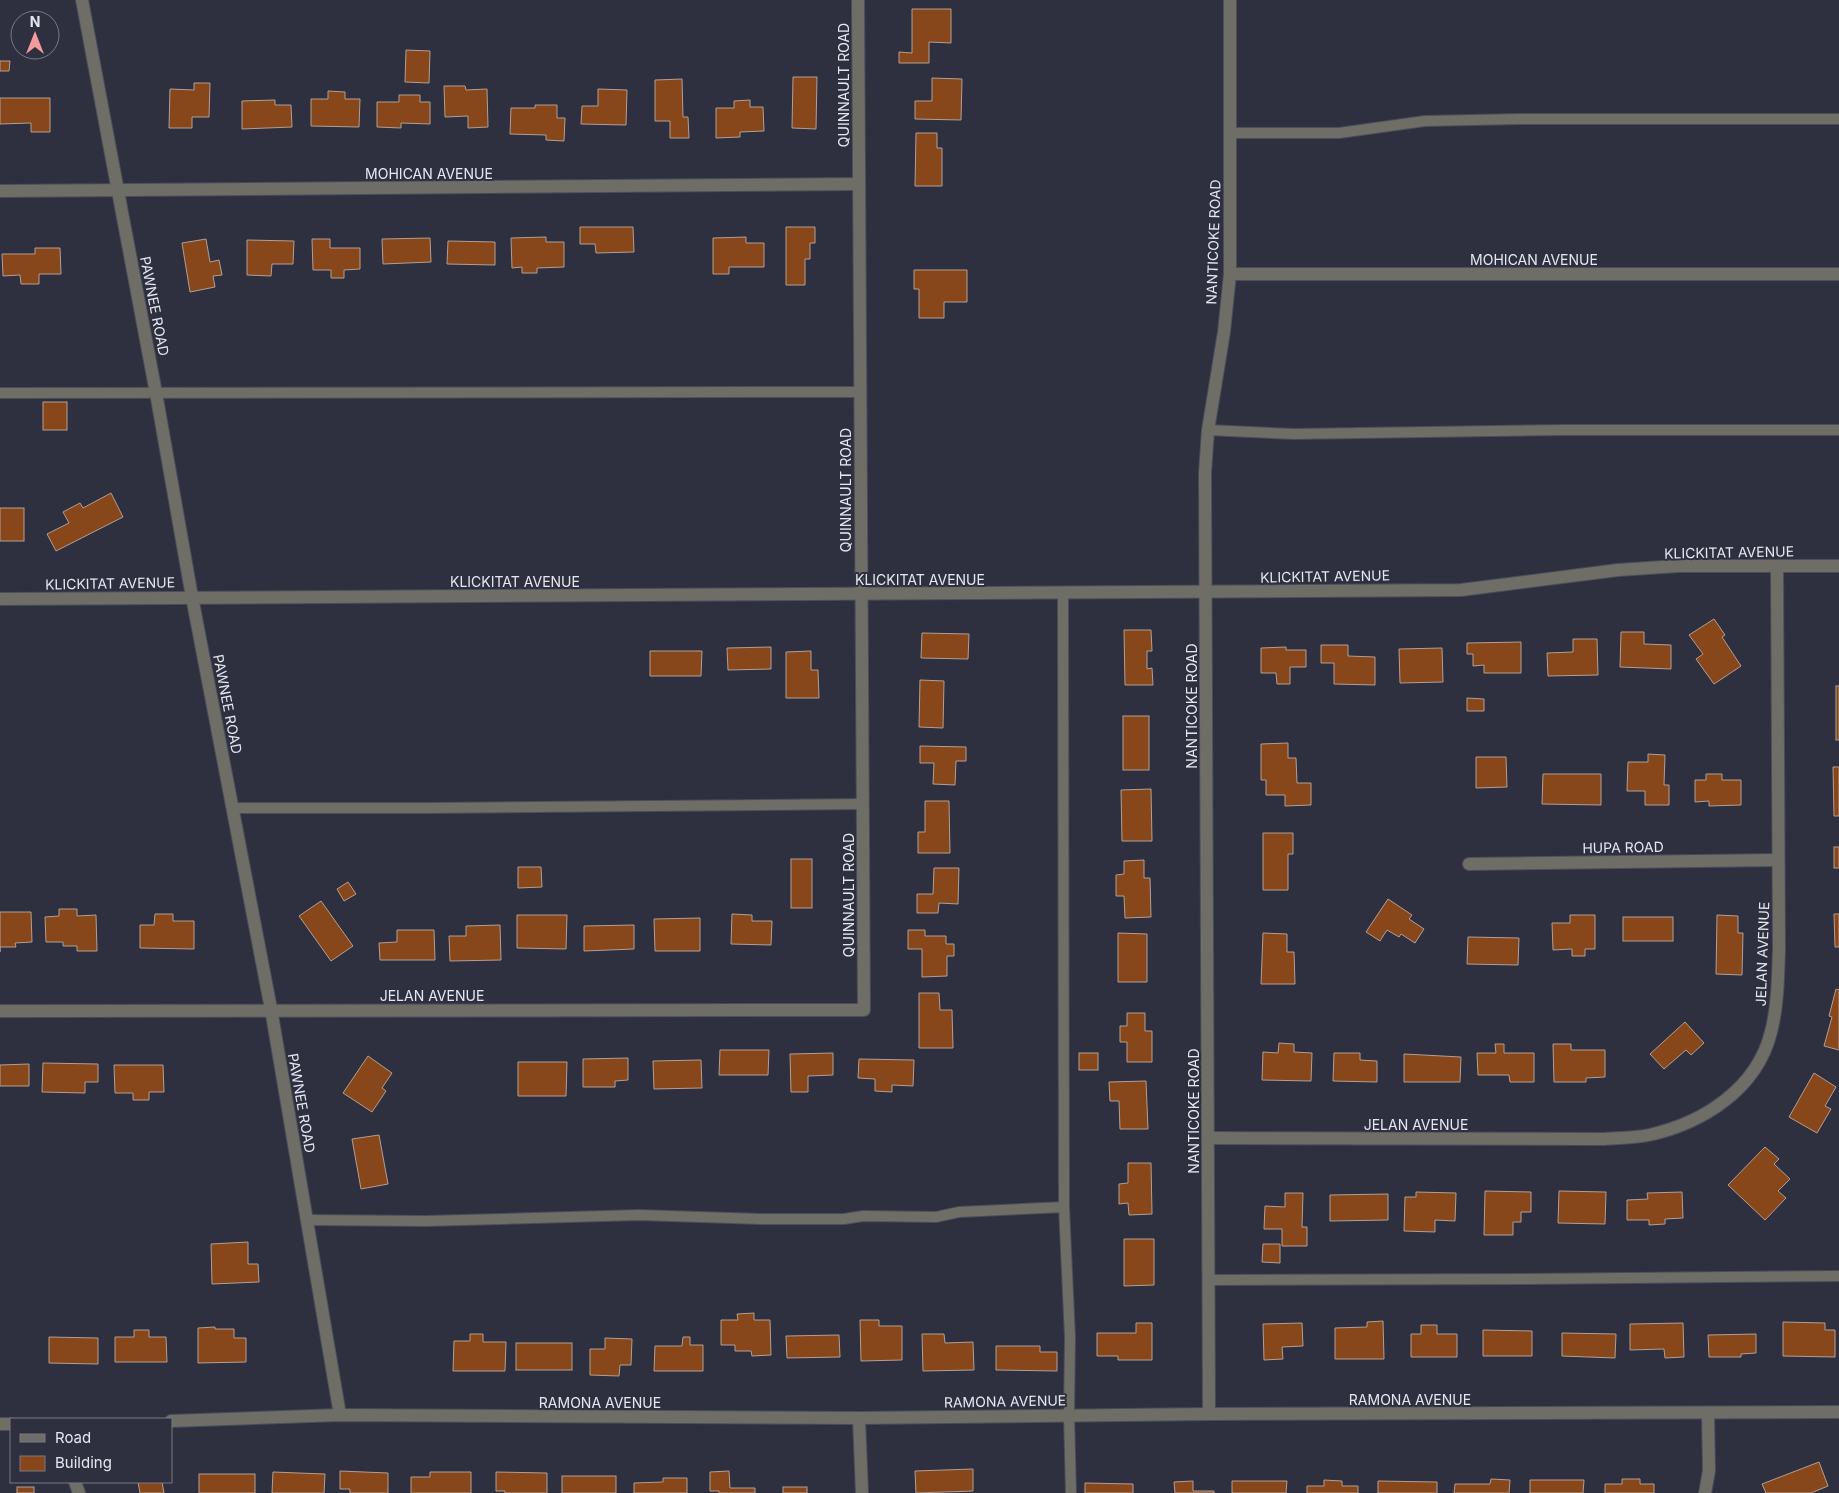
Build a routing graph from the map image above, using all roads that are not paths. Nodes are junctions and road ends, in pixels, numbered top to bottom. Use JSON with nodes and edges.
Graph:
{"nodes":[{"id":1,"x":82,"y":0,"type":"edge"},
{"id":2,"x":858,"y":0,"type":"edge"},
{"id":3,"x":1230,"y":0,"type":"edge"},
{"id":4,"x":1839,"y":119,"type":"edge"},
{"id":5,"x":1230,"y":133,"type":"junction"},
{"id":6,"x":859,"y":184,"type":"junction"},
{"id":7,"x":0,"y":191,"type":"edge"},
{"id":8,"x":117,"y":191,"type":"junction"},
{"id":9,"x":1230,"y":274,"type":"junction"},
{"id":10,"x":1839,"y":274,"type":"edge"},
{"id":11,"x":860,"y":392,"type":"junction"},
{"id":12,"x":0,"y":393,"type":"edge"},
{"id":13,"x":156,"y":393,"type":"junction"},
{"id":14,"x":1208,"y":430,"type":"junction"},
{"id":15,"x":1839,"y":430,"type":"edge"},
{"id":16,"x":1777,"y":566,"type":"junction"},
{"id":17,"x":1839,"y":566,"type":"edge"},
{"id":18,"x":1206,"y":592,"type":"junction"},
{"id":19,"x":860,"y":594,"type":"junction"},
{"id":20,"x":1063,"y":594,"type":"junction"},
{"id":21,"x":192,"y":597,"type":"junction"},
{"id":22,"x":0,"y":599,"type":"edge"},
{"id":23,"x":863,"y":804,"type":"junction"},
{"id":24,"x":233,"y":808,"type":"junction"},
{"id":25,"x":1778,"y":860,"type":"junction"},
{"id":26,"x":1469,"y":864,"type":"dead end"},
{"id":27,"x":271,"y":1009,"type":"junction"},
{"id":28,"x":0,"y":1010,"type":"edge"},
{"id":29,"x":864,"y":1010,"type":"joint"},
{"id":30,"x":1208,"y":1138,"type":"junction"},
{"id":31,"x":1064,"y":1207,"type":"junction"},
{"id":32,"x":307,"y":1220,"type":"junction"},
{"id":33,"x":1839,"y":1276,"type":"edge"},
{"id":34,"x":1210,"y":1280,"type":"junction"},
{"id":35,"x":1839,"y":1412,"type":"edge"},
{"id":36,"x":1209,"y":1414,"type":"junction"},
{"id":37,"x":1708,"y":1414,"type":"junction"},
{"id":38,"x":340,"y":1415,"type":"junction"},
{"id":39,"x":1069,"y":1415,"type":"junction"},
{"id":40,"x":859,"y":1418,"type":"junction"},
{"id":41,"x":172,"y":1421,"type":"edge"},
{"id":42,"x":862,"y":1493,"type":"edge"},
{"id":43,"x":1071,"y":1493,"type":"edge"},
{"id":44,"x":1704,"y":1493,"type":"edge"}],
"edges":[{"from":1,"to":8,"type":"street","name":"PAWNEE ROAD"},
{"from":2,"to":6,"type":"street","name":"QUINNAULT ROAD"},
{"from":3,"to":5,"type":"street","name":"NANTICOKE ROAD"},
{"from":4,"to":5,"type":"lane"},
{"from":5,"to":9,"type":"street","name":"NANTICOKE ROAD"},
{"from":6,"to":8,"type":"street","name":"MOHICAN AVENUE"},
{"from":6,"to":11,"type":"street","name":"QUINNAULT ROAD"},
{"from":7,"to":8,"type":"street","name":"MOHICAN AVENUE"},
{"from":8,"to":13,"type":"street","name":"PAWNEE ROAD"},
{"from":9,"to":10,"type":"street","name":"MOHICAN AVENUE"},
{"from":9,"to":14,"type":"street","name":"NANTICOKE ROAD"},
{"from":11,"to":13,"type":"lane"},
{"from":11,"to":19,"type":"street","name":"QUINNAULT ROAD"},
{"from":12,"to":13,"type":"lane"},
{"from":13,"to":21,"type":"street","name":"PAWNEE ROAD"},
{"from":14,"to":15,"type":"lane"},
{"from":14,"to":18,"type":"street","name":"NANTICOKE ROAD"},
{"from":16,"to":17,"type":"street","name":"KLICKITAT AVENUE"},
{"from":16,"to":18,"type":"street","name":"KLICKITAT AVENUE"},
{"from":16,"to":25,"type":"street","name":"JELAN AVENUE"},
{"from":18,"to":20,"type":"street","name":"KLICKITAT AVENUE"},
{"from":18,"to":30,"type":"street","name":"NANTICOKE ROAD"},
{"from":19,"to":20,"type":"street","name":"KLICKITAT AVENUE"},
{"from":19,"to":21,"type":"street","name":"KLICKITAT AVENUE"},
{"from":19,"to":23,"type":"street","name":"QUINNAULT ROAD"},
{"from":20,"to":31,"type":"lane"},
{"from":21,"to":22,"type":"street","name":"KLICKITAT AVENUE"},
{"from":21,"to":24,"type":"street","name":"PAWNEE ROAD"},
{"from":23,"to":24,"type":"lane"},
{"from":23,"to":29,"type":"street","name":"QUINNAULT ROAD"},
{"from":24,"to":27,"type":"street","name":"PAWNEE ROAD"},
{"from":25,"to":26,"type":"street","name":"HUPA ROAD"},
{"from":25,"to":30,"type":"street","name":"JELAN AVENUE"},
{"from":27,"to":28,"type":"street","name":"JELAN AVENUE"},
{"from":27,"to":29,"type":"street","name":"JELAN AVENUE"},
{"from":27,"to":32,"type":"street","name":"PAWNEE ROAD"},
{"from":30,"to":34,"type":"street","name":"NANTICOKE ROAD"},
{"from":31,"to":32,"type":"lane"},
{"from":31,"to":39,"type":"lane"},
{"from":32,"to":38,"type":"street","name":"PAWNEE ROAD"},
{"from":33,"to":34,"type":"lane"},
{"from":34,"to":36,"type":"street","name":"NANTICOKE ROAD"},
{"from":35,"to":37,"type":"street","name":"RAMONA AVENUE"},
{"from":36,"to":37,"type":"street","name":"RAMONA AVENUE"},
{"from":36,"to":39,"type":"street","name":"RAMONA AVENUE"},
{"from":37,"to":44,"type":"street"},
{"from":38,"to":40,"type":"street","name":"RAMONA AVENUE"},
{"from":38,"to":41,"type":"street","name":"RAMONA AVENUE"},
{"from":39,"to":40,"type":"street","name":"RAMONA AVENUE"},
{"from":39,"to":43,"type":"lane"},
{"from":40,"to":42,"type":"street"}]}
